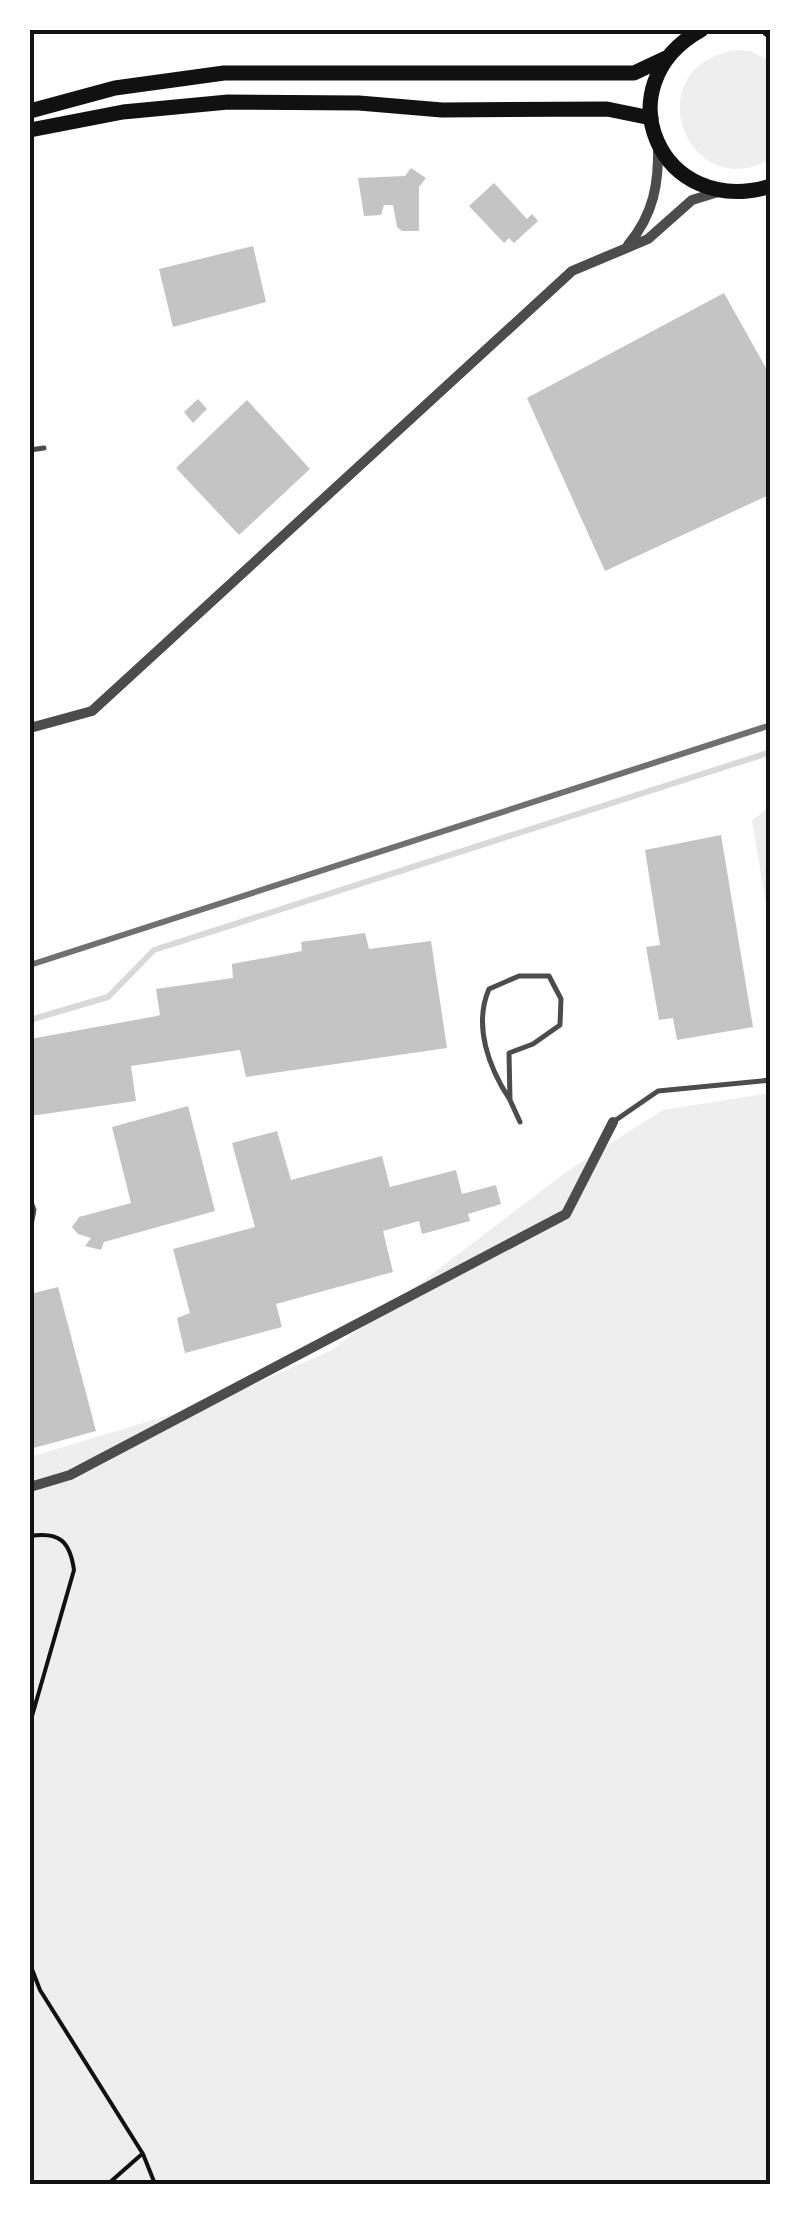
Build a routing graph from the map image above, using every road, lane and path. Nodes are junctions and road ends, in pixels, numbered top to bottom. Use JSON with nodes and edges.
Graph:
{"nodes":[{"id":1,"x":701,"y":30,"type":"edge"},
{"id":2,"x":685,"y":34,"type":"edge"},
{"id":3,"x":666,"y":58,"type":"junction"},
{"id":4,"x":30,"y":111,"type":"edge"},
{"id":5,"x":651,"y":118,"type":"junction"},
{"id":6,"x":30,"y":130,"type":"edge"},
{"id":7,"x":658,"y":143,"type":"junction"},
{"id":8,"x":771,"y":186,"type":"edge"},
{"id":9,"x":718,"y":192,"type":"junction"},
{"id":10,"x":626,"y":248,"type":"junction"},
{"id":11,"x":44,"y":448,"type":"dead end"},
{"id":12,"x":30,"y":450,"type":"edge"},
{"id":13,"x":30,"y":728,"type":"edge"},
{"id":14,"x":771,"y":1080,"type":"edge"},
{"id":15,"x":510,"y":1100,"type":"junction"},
{"id":16,"x":520,"y":1122,"type":"dead end"},
{"id":17,"x":613,"y":1122,"type":"joint"},
{"id":18,"x":30,"y":1198,"type":"edge"},
{"id":19,"x":30,"y":1230,"type":"edge"},
{"id":20,"x":30,"y":1487,"type":"edge"},
{"id":21,"x":30,"y":1536,"type":"edge"},
{"id":22,"x":30,"y":1724,"type":"edge"},
{"id":23,"x":30,"y":1964,"type":"edge"},
{"id":24,"x":143,"y":2154,"type":"junction"},
{"id":25,"x":108,"y":2184,"type":"edge"},
{"id":26,"x":155,"y":2184,"type":"edge"}],
"edges":[{"from":1,"to":2,"type":"main road"},
{"from":2,"to":3,"type":"main road"},
{"from":3,"to":4,"type":"main road"},
{"from":3,"to":5,"type":"main road"},
{"from":5,"to":6,"type":"main road"},
{"from":5,"to":7,"type":"main road"},
{"from":7,"to":9,"type":"main road"},
{"from":7,"to":10,"type":"street"},
{"from":8,"to":9,"type":"main road"},
{"from":9,"to":10,"type":"street"},
{"from":10,"to":13,"type":"street"},
{"from":11,"to":12,"type":"lane"},
{"from":14,"to":17,"type":"lane"},
{"from":15,"to":15,"type":"lane"},
{"from":15,"to":16,"type":"lane"},
{"from":17,"to":20,"type":"street"},
{"from":18,"to":19,"type":"lane"},
{"from":21,"to":22,"type":"path"},
{"from":23,"to":24,"type":"path"},
{"from":24,"to":25,"type":"path"},
{"from":24,"to":26,"type":"path"}]}
